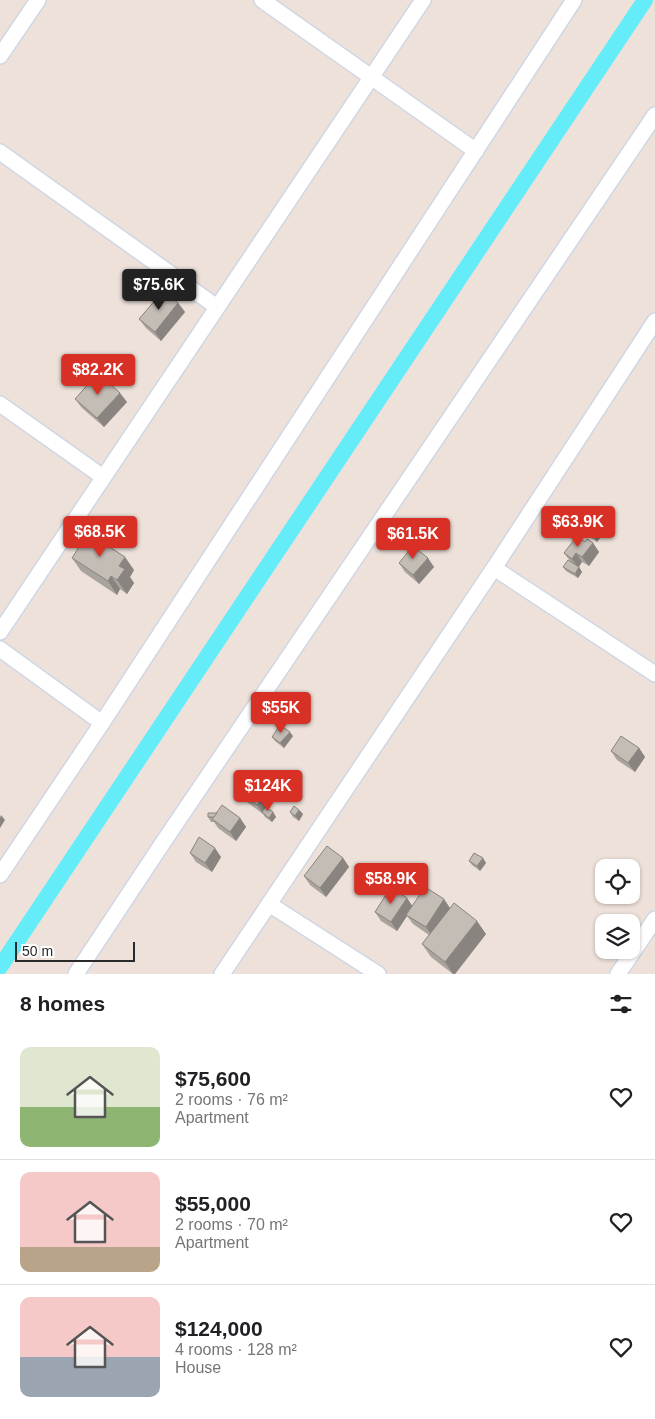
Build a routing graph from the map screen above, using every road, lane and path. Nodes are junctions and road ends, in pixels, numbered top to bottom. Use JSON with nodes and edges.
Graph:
{"nodes":[{"id":1,"x":38,"y":0,"type":"edge"},
{"id":2,"x":262,"y":0,"type":"edge"},
{"id":3,"x":423,"y":0,"type":"edge"},
{"id":4,"x":574,"y":0,"type":"edge"},
{"id":5,"x":0,"y":56,"type":"edge"},
{"id":6,"x":371,"y":78,"type":"junction"},
{"id":7,"x":655,"y":114,"type":"edge"},
{"id":8,"x":476,"y":151,"type":"junction"},
{"id":9,"x":0,"y":152,"type":"edge"},
{"id":10,"x":217,"y":307,"type":"junction"},
{"id":11,"x":655,"y":321,"type":"edge"},
{"id":12,"x":0,"y":404,"type":"edge"},
{"id":13,"x":103,"y":477,"type":"junction"},
{"id":14,"x":494,"y":568,"type":"junction"},
{"id":15,"x":0,"y":632,"type":"edge"},
{"id":16,"x":0,"y":649,"type":"edge"},
{"id":17,"x":655,"y":674,"type":"edge"},
{"id":18,"x":102,"y":723,"type":"junction"},
{"id":19,"x":0,"y":875,"type":"edge"},
{"id":20,"x":269,"y":904,"type":"junction"},
{"id":21,"x":655,"y":919,"type":"edge"},
{"id":22,"x":76,"y":974,"type":"edge"},
{"id":23,"x":222,"y":974,"type":"edge"},
{"id":24,"x":378,"y":974,"type":"edge"},
{"id":25,"x":618,"y":974,"type":"edge"}],
"edges":[{"from":1,"to":5,"type":"street"},
{"from":2,"to":6,"type":"street"},
{"from":3,"to":6,"type":"street"},
{"from":4,"to":8,"type":"street"},
{"from":6,"to":8,"type":"street"},
{"from":6,"to":10,"type":"street"},
{"from":7,"to":22,"type":"street"},
{"from":8,"to":18,"type":"street"},
{"from":9,"to":10,"type":"street"},
{"from":10,"to":13,"type":"street"},
{"from":11,"to":14,"type":"street"},
{"from":12,"to":13,"type":"street"},
{"from":13,"to":15,"type":"street"},
{"from":14,"to":17,"type":"street"},
{"from":14,"to":20,"type":"street"},
{"from":16,"to":18,"type":"street"},
{"from":18,"to":19,"type":"street"},
{"from":20,"to":23,"type":"street"},
{"from":20,"to":24,"type":"street"},
{"from":21,"to":25,"type":"street"}]}
